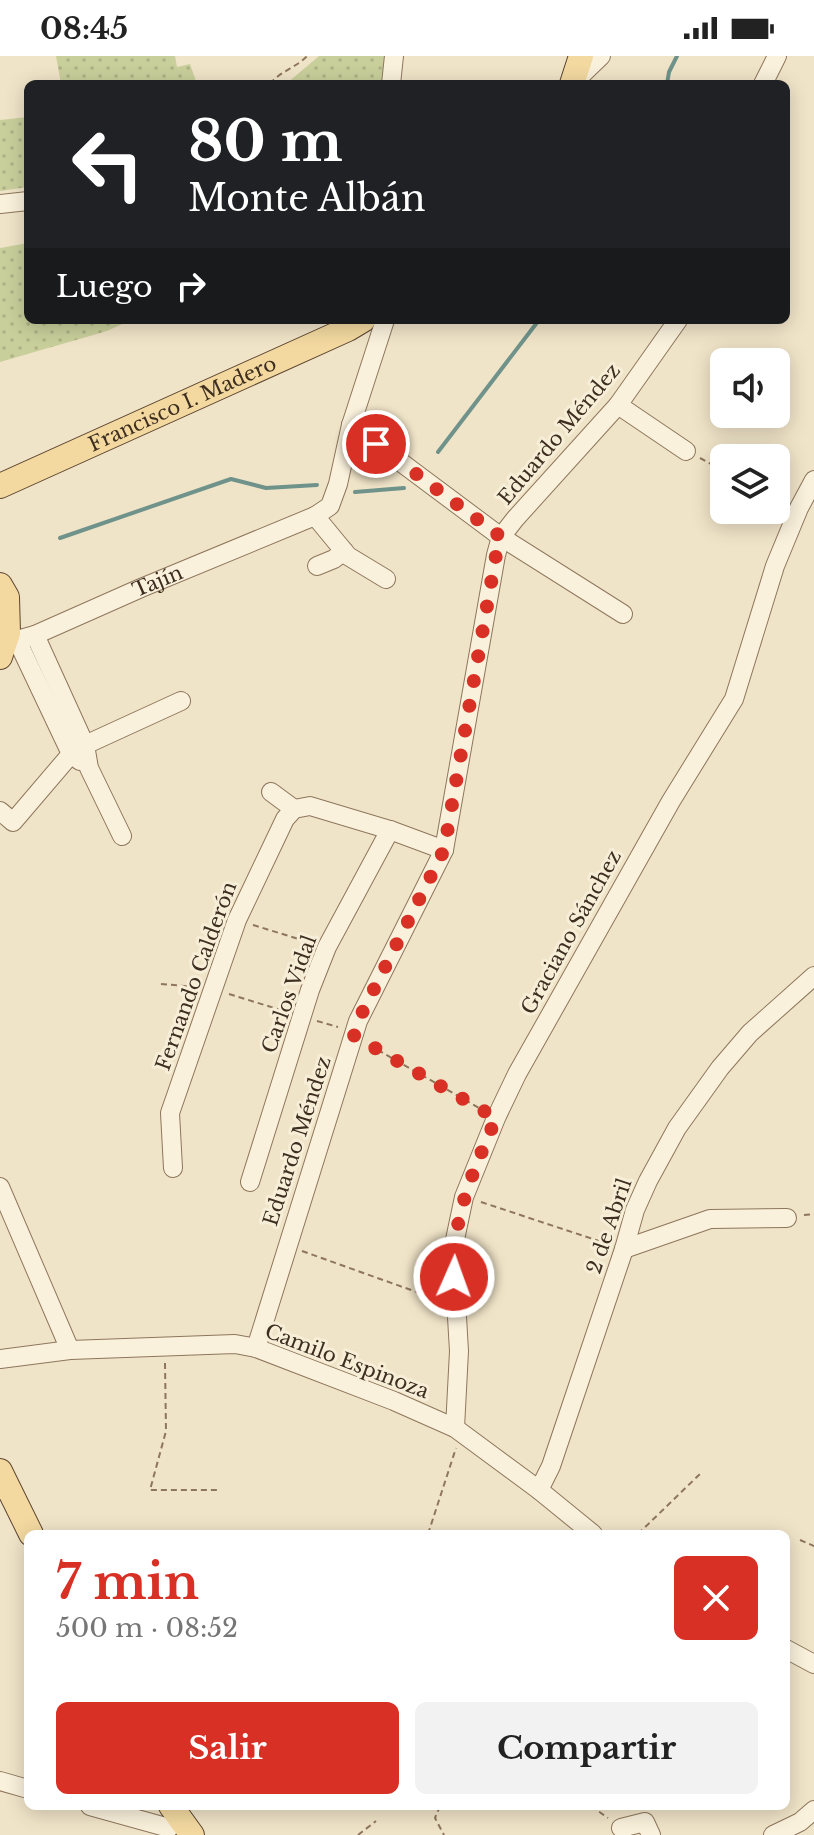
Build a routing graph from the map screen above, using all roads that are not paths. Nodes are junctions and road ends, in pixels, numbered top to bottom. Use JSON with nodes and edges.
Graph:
{"nodes":[{"id":1,"x":394,"y":56,"type":"edge"},
{"id":2,"x":581,"y":56,"type":"edge"},
{"id":3,"x":601,"y":56,"type":"edge"},
{"id":4,"x":777,"y":56,"type":"edge"},
{"id":5,"x":391,"y":80,"type":"edge"},
{"id":6,"x":573,"y":80,"type":"edge"},
{"id":7,"x":576,"y":80,"type":"edge"},
{"id":8,"x":765,"y":80,"type":"edge"},
{"id":9,"x":24,"y":201,"type":"edge"},
{"id":10,"x":0,"y":204,"type":"edge"},
{"id":11,"x":356,"y":324,"type":"edge"},
{"id":12,"x":384,"y":324,"type":"edge"},
{"id":13,"x":675,"y":324,"type":"edge"},
{"id":14,"x":618,"y":405,"type":"junction"},
{"id":15,"x":351,"y":425,"type":"junction"},
{"id":16,"x":686,"y":451,"type":"road end"},
{"id":17,"x":814,"y":480,"type":"edge"},
{"id":18,"x":0,"y":486,"type":"edge"},
{"id":19,"x":322,"y":511,"type":"junction"},
{"id":20,"x":806,"y":512,"type":"edge"},
{"id":21,"x":501,"y":537,"type":"junction"},
{"id":22,"x":344,"y":551,"type":"junction"},
{"id":23,"x":317,"y":566,"type":"dead end"},
{"id":24,"x":386,"y":579,"type":"dead end"},
{"id":25,"x":0,"y":585,"type":"edge"},
{"id":26,"x":623,"y":614,"type":"dead end"},
{"id":27,"x":15,"y":642,"type":"edge"},
{"id":28,"x":181,"y":701,"type":"dead end"},
{"id":29,"x":78,"y":749,"type":"junction"},
{"id":30,"x":271,"y":792,"type":"dead end"},
{"id":31,"x":294,"y":809,"type":"junction"},
{"id":32,"x":0,"y":811,"type":"edge"},
{"id":33,"x":390,"y":830,"type":"junction"},
{"id":34,"x":122,"y":836,"type":"dead end"},
{"id":35,"x":444,"y":850,"type":"junction"},
{"id":36,"x":814,"y":976,"type":"edge"},
{"id":37,"x":173,"y":1168,"type":"dead end"},
{"id":38,"x":250,"y":1182,"type":"dead end"},
{"id":39,"x":0,"y":1187,"type":"edge"},
{"id":40,"x":787,"y":1218,"type":"dead end"},
{"id":41,"x":624,"y":1249,"type":"junction"},
{"id":42,"x":256,"y":1348,"type":"junction"},
{"id":43,"x":70,"y":1350,"type":"junction"},
{"id":44,"x":0,"y":1359,"type":"edge"},
{"id":45,"x":458,"y":1430,"type":"junction"},
{"id":46,"x":0,"y":1471,"type":"edge"},
{"id":47,"x":539,"y":1490,"type":"junction"},
{"id":48,"x":29,"y":1530,"type":"edge"},
{"id":49,"x":588,"y":1530,"type":"edge"},
{"id":50,"x":790,"y":1651,"type":"edge"},
{"id":51,"x":814,"y":1664,"type":"edge"},
{"id":52,"x":0,"y":1781,"type":"edge"},
{"id":53,"x":24,"y":1788,"type":"edge"},
{"id":54,"x":109,"y":1810,"type":"edge"},
{"id":55,"x":806,"y":1822,"type":"edge"},
{"id":56,"x":170,"y":1823,"type":"edge"},
{"id":57,"x":621,"y":1828,"type":"road end"},
{"id":58,"x":192,"y":1835,"type":"edge"},
{"id":59,"x":651,"y":1835,"type":"edge"},
{"id":60,"x":773,"y":1835,"type":"edge"}],
"edges":[{"from":1,"to":5,"type":"street"},
{"from":2,"to":6,"type":"main road"},
{"from":3,"to":7,"type":"street"},
{"from":4,"to":8,"type":"street"},
{"from":9,"to":10,"type":"street"},
{"from":11,"to":18,"type":"main road","name":"Francisco I. Madero"},
{"from":12,"to":15,"type":"street"},
{"from":13,"to":14,"type":"street","name":"Eduardo Méndez"},
{"from":14,"to":16,"type":"street"},
{"from":14,"to":21,"type":"street","name":"Eduardo Méndez"},
{"from":15,"to":19,"type":"street"},
{"from":15,"to":21,"type":"street"},
{"from":17,"to":20,"type":"street","name":"Graciano Sánchez"},
{"from":19,"to":22,"type":"street"},
{"from":19,"to":27,"type":"street","name":"Tajín"},
{"from":20,"to":45,"type":"street","name":"Graciano Sánchez"},
{"from":21,"to":26,"type":"street","name":"Eduardo Méndez"},
{"from":21,"to":35,"type":"street","name":"Eduardo Méndez"},
{"from":22,"to":23,"type":"street"},
{"from":22,"to":24,"type":"street"},
{"from":25,"to":27,"type":"main road"},
{"from":27,"to":29,"type":"street"},
{"from":28,"to":29,"type":"street"},
{"from":29,"to":32,"type":"street"},
{"from":29,"to":34,"type":"street"},
{"from":30,"to":31,"type":"street"},
{"from":31,"to":33,"type":"street"},
{"from":31,"to":37,"type":"street","name":"Fernando Calderón"},
{"from":33,"to":35,"type":"street"},
{"from":33,"to":38,"type":"street","name":"Carlos Vidal"},
{"from":35,"to":42,"type":"street","name":"Eduardo Méndez"},
{"from":36,"to":41,"type":"street","name":"2 de Abril"},
{"from":39,"to":43,"type":"street"},
{"from":40,"to":41,"type":"street"},
{"from":41,"to":47,"type":"street","name":"2 de Abril"},
{"from":42,"to":43,"type":"street","name":"Camilo Espinoza"},
{"from":42,"to":45,"type":"street","name":"Camilo Espinoza"},
{"from":43,"to":44,"type":"street","name":"Camilo Espinoza"},
{"from":45,"to":47,"type":"street","name":"Camilo Espinoza"},
{"from":46,"to":48,"type":"main road"},
{"from":47,"to":49,"type":"street","name":"Camilo Espinoza"},
{"from":50,"to":51,"type":"street"},
{"from":52,"to":53,"type":"street"},
{"from":54,"to":56,"type":"street"},
{"from":55,"to":60,"type":"street"},
{"from":56,"to":58,"type":"main road"},
{"from":57,"to":59,"type":"street"}]}
